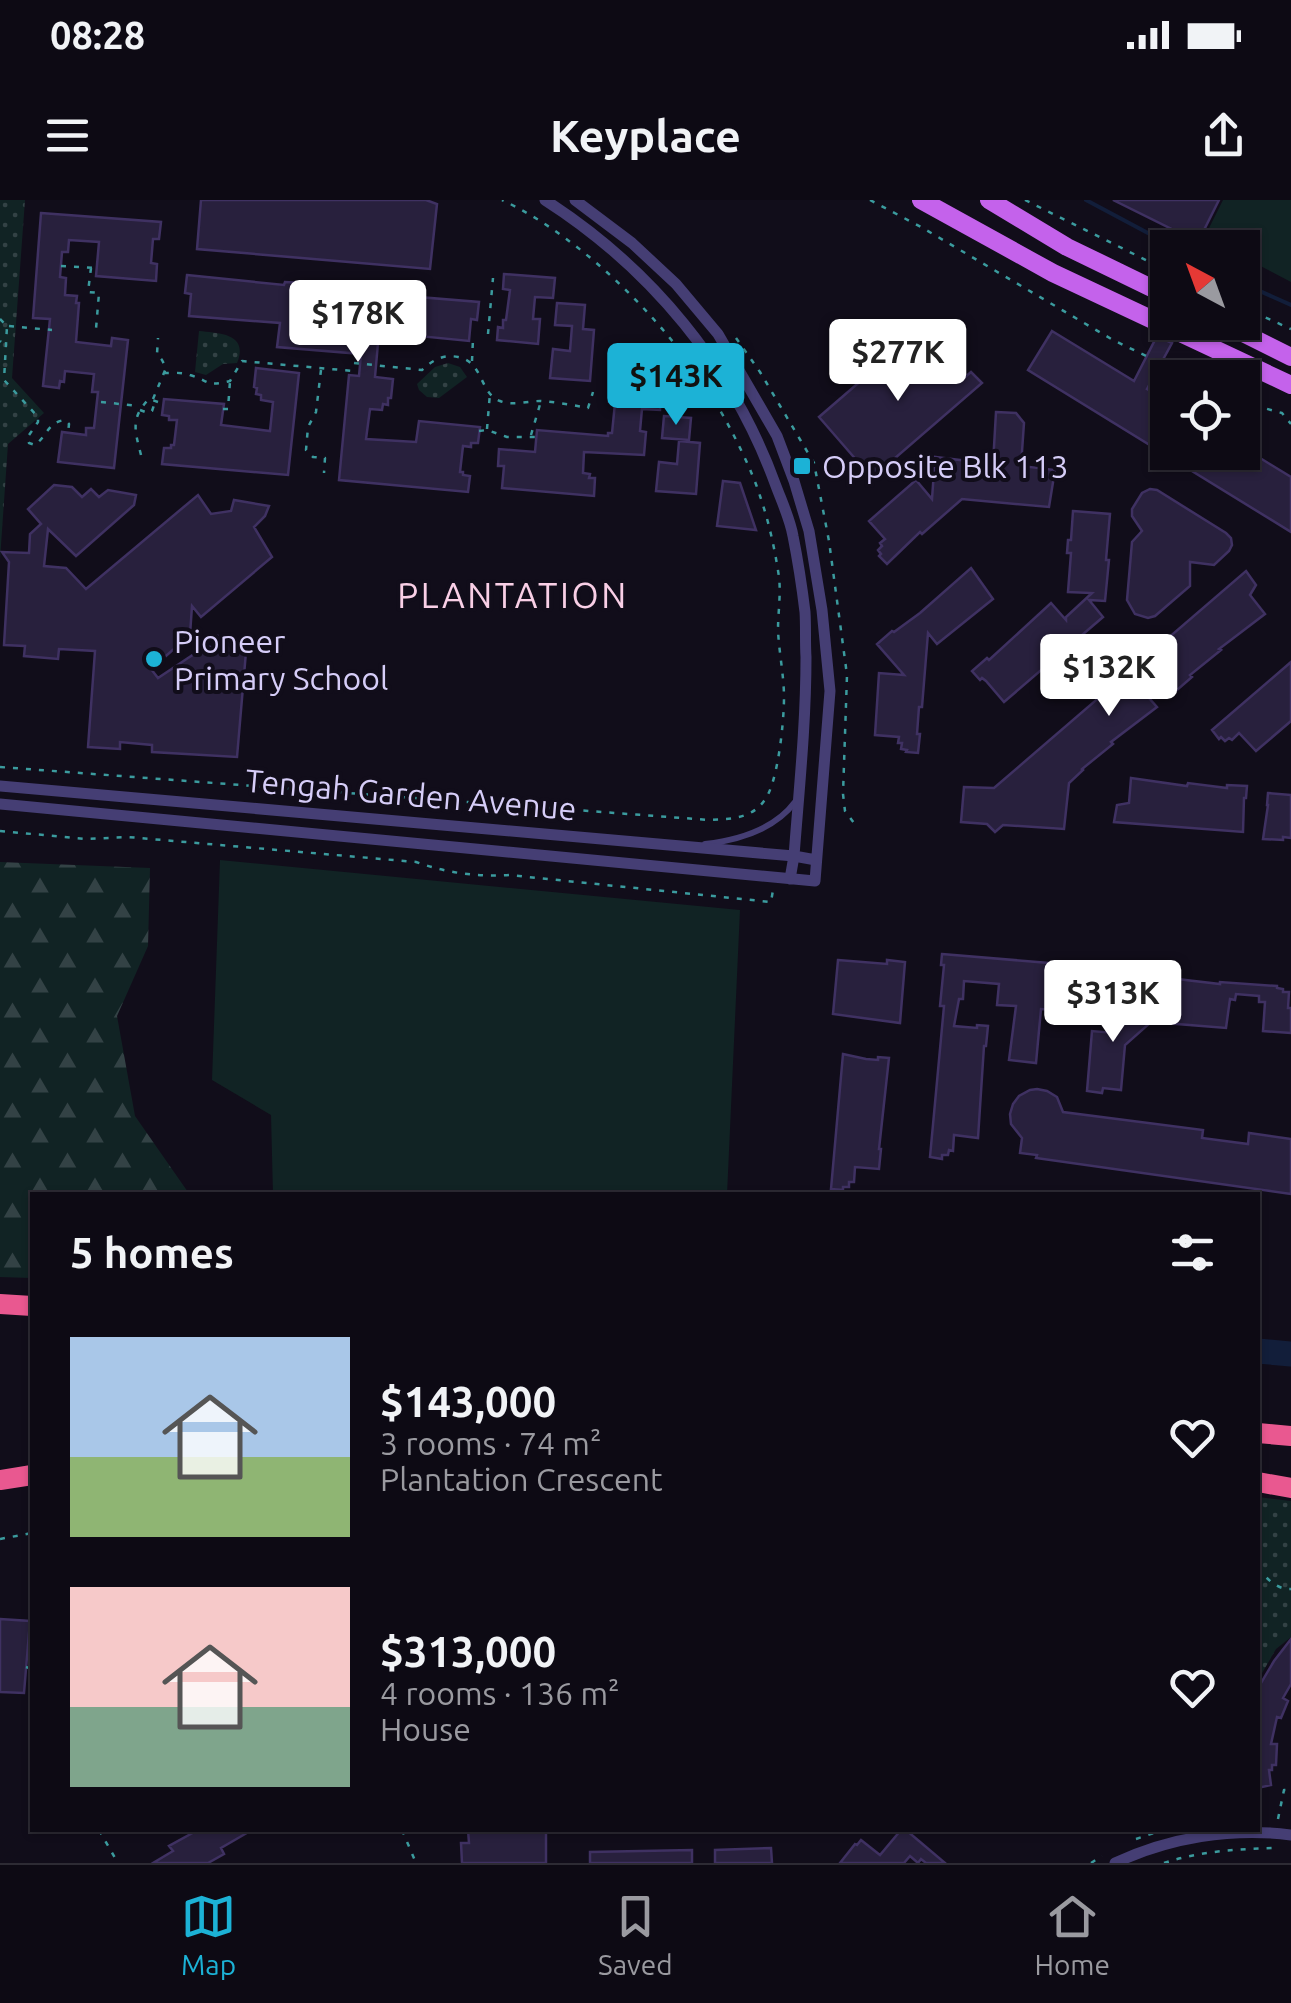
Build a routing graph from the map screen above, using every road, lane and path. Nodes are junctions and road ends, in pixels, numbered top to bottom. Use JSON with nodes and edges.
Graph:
{"nodes":[{"id":1,"x":502,"y":200,"type":"edge"},
{"id":2,"x":519,"y":200,"type":"edge"},
{"id":3,"x":545,"y":200,"type":"edge"},
{"id":4,"x":575,"y":200,"type":"edge"},
{"id":5,"x":870,"y":200,"type":"edge"},
{"id":6,"x":921,"y":200,"type":"edge"},
{"id":7,"x":989,"y":200,"type":"edge"},
{"id":8,"x":1025,"y":200,"type":"edge"},
{"id":9,"x":516,"y":206,"type":"junction"},
{"id":10,"x":1150,"y":261,"type":"edge"},
{"id":11,"x":61,"y":266,"type":"dead end"},
{"id":12,"x":493,"y":278,"type":"dead end"},
{"id":13,"x":1150,"y":287,"type":"edge"},
{"id":14,"x":1260,"y":315,"type":"edge"},
{"id":15,"x":2,"y":323,"type":"edge"},
{"id":16,"x":96,"y":329,"type":"dead end"},
{"id":17,"x":52,"y":330,"type":"dead end"},
{"id":18,"x":731,"y":330,"type":"dead end"},
{"id":19,"x":1291,"y":330,"type":"edge"},
{"id":20,"x":488,"y":334,"type":"dead end"},
{"id":21,"x":6,"y":338,"type":"junction"},
{"id":22,"x":158,"y":338,"type":"dead end"},
{"id":23,"x":473,"y":339,"type":"dead end"},
{"id":24,"x":1257,"y":340,"type":"edge"},
{"id":25,"x":0,"y":342,"type":"edge"},
{"id":26,"x":1291,"y":357,"type":"edge"},
{"id":27,"x":1155,"y":360,"type":"edge"},
{"id":28,"x":472,"y":362,"type":"junction"},
{"id":29,"x":354,"y":363,"type":"dead end"},
{"id":30,"x":321,"y":368,"type":"junction"},
{"id":31,"x":353,"y":371,"type":"dead end"},
{"id":32,"x":164,"y":372,"type":"junction"},
{"id":33,"x":230,"y":381,"type":"junction"},
{"id":34,"x":1291,"y":386,"type":"edge"},
{"id":35,"x":593,"y":392,"type":"dead end"},
{"id":36,"x":490,"y":393,"type":"junction"},
{"id":37,"x":154,"y":400,"type":"junction"},
{"id":38,"x":540,"y":401,"type":"junction"},
{"id":39,"x":101,"y":402,"type":"dead end"},
{"id":40,"x":164,"y":404,"type":"dead end"},
{"id":41,"x":1260,"y":407,"type":"edge"},
{"id":42,"x":141,"y":408,"type":"junction"},
{"id":43,"x":223,"y":409,"type":"dead end"},
{"id":44,"x":1291,"y":424,"type":"edge"},
{"id":45,"x":487,"y":430,"type":"junction"},
{"id":46,"x":479,"y":431,"type":"dead end"},
{"id":47,"x":68,"y":432,"type":"dead end"},
{"id":48,"x":141,"y":455,"type":"dead end"},
{"id":49,"x":324,"y":473,"type":"dead end"},
{"id":50,"x":828,"y":541,"type":"dead end"},
{"id":51,"x":0,"y":768,"type":"edge"},
{"id":52,"x":0,"y":786,"type":"edge"},
{"id":53,"x":798,"y":798,"type":"junction"},
{"id":54,"x":0,"y":804,"type":"edge"},
{"id":55,"x":0,"y":831,"type":"edge"},
{"id":56,"x":689,"y":846,"type":"junction"},
{"id":57,"x":794,"y":856,"type":"junction"},
{"id":58,"x":816,"y":860,"type":"junction"},
{"id":59,"x":790,"y":879,"type":"junction"},
{"id":60,"x":771,"y":902,"type":"dead end"},
{"id":61,"x":0,"y":1304,"type":"edge"},
{"id":62,"x":30,"y":1306,"type":"edge"},
{"id":63,"x":1260,"y":1433,"type":"edge"},
{"id":64,"x":1291,"y":1436,"type":"edge"},
{"id":65,"x":1260,"y":1472,"type":"edge"},
{"id":66,"x":1291,"y":1476,"type":"edge"},
{"id":67,"x":1260,"y":1482,"type":"edge"},
{"id":68,"x":1291,"y":1488,"type":"edge"},
{"id":69,"x":30,"y":1533,"type":"edge"},
{"id":70,"x":0,"y":1539,"type":"edge"},
{"id":71,"x":1260,"y":1570,"type":"edge"},
{"id":72,"x":1291,"y":1589,"type":"edge"},
{"id":73,"x":26,"y":1667,"type":"dead end"},
{"id":74,"x":30,"y":1668,"type":"edge"},
{"id":75,"x":1288,"y":1790,"type":"dead end"},
{"id":76,"x":1273,"y":1823,"type":"dead end"},
{"id":77,"x":100,"y":1832,"type":"edge"},
{"id":78,"x":403,"y":1832,"type":"edge"},
{"id":79,"x":1291,"y":1835,"type":"edge"},
{"id":80,"x":1281,"y":1848,"type":"dead end"},
{"id":81,"x":118,"y":1863,"type":"edge"},
{"id":82,"x":416,"y":1863,"type":"edge"},
{"id":83,"x":1115,"y":1863,"type":"edge"},
{"id":84,"x":1164,"y":1863,"type":"edge"}],
"edges":[{"from":1,"to":9,"type":"path"},
{"from":2,"to":9,"type":"path"},
{"from":3,"to":53,"type":"street"},
{"from":4,"to":58,"type":"street"},
{"from":5,"to":27,"type":"path"},
{"from":6,"to":34,"type":"main road"},
{"from":7,"to":13,"type":"main road"},
{"from":8,"to":10,"type":"path"},
{"from":9,"to":51,"type":"path"},
{"from":11,"to":16,"type":"path"},
{"from":12,"to":20,"type":"path"},
{"from":14,"to":19,"type":"path"},
{"from":15,"to":17,"type":"path"},
{"from":15,"to":21,"type":"path"},
{"from":18,"to":50,"type":"path"},
{"from":21,"to":25,"type":"path"},
{"from":21,"to":47,"type":"path"},
{"from":22,"to":32,"type":"path"},
{"from":23,"to":28,"type":"path"},
{"from":24,"to":26,"type":"main road"},
{"from":28,"to":29,"type":"path"},
{"from":28,"to":36,"type":"path"},
{"from":30,"to":31,"type":"path"},
{"from":30,"to":33,"type":"path"},
{"from":30,"to":49,"type":"path"},
{"from":32,"to":33,"type":"path"},
{"from":32,"to":37,"type":"path"},
{"from":33,"to":43,"type":"path"},
{"from":35,"to":38,"type":"path"},
{"from":36,"to":38,"type":"path"},
{"from":36,"to":45,"type":"path"},
{"from":37,"to":40,"type":"path"},
{"from":37,"to":42,"type":"path"},
{"from":37,"to":42,"type":"path"},
{"from":38,"to":45,"type":"path"},
{"from":39,"to":42,"type":"path"},
{"from":41,"to":44,"type":"path"},
{"from":42,"to":48,"type":"path"},
{"from":45,"to":46,"type":"path"},
{"from":52,"to":56,"type":"street","name":"Tengah Garden Avenue"},
{"from":53,"to":56,"type":"lane"},
{"from":53,"to":57,"type":"street"},
{"from":54,"to":59,"type":"street","name":"Tengah Garden Avenue"},
{"from":55,"to":60,"type":"path"},
{"from":56,"to":57,"type":"street","name":"Tengah Garden Avenue"},
{"from":57,"to":58,"type":"street","name":"Tengah Garden Avenue"},
{"from":57,"to":59,"type":"street"},
{"from":58,"to":59,"type":"street","name":"Tengah Garden Avenue"},
{"from":61,"to":62,"type":"highway"},
{"from":63,"to":64,"type":"highway"},
{"from":65,"to":66,"type":"highway"},
{"from":67,"to":68,"type":"highway"},
{"from":69,"to":70,"type":"path"},
{"from":71,"to":72,"type":"path"},
{"from":73,"to":74,"type":"path"},
{"from":75,"to":76,"type":"path"},
{"from":77,"to":81,"type":"path"},
{"from":78,"to":82,"type":"path"},
{"from":79,"to":83,"type":"street"},
{"from":80,"to":84,"type":"path"}]}
